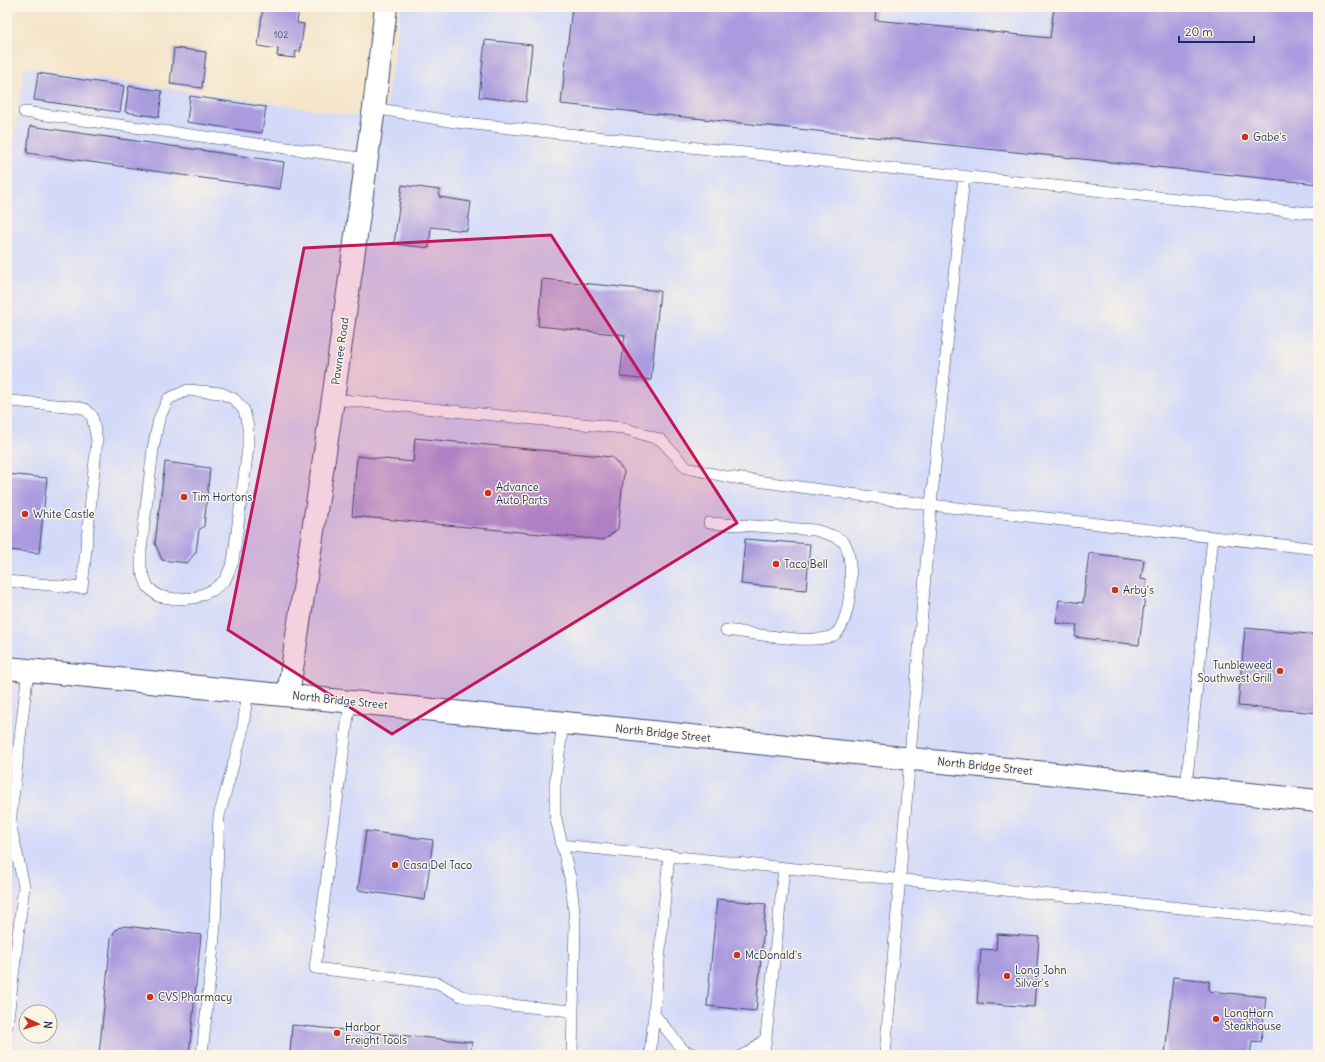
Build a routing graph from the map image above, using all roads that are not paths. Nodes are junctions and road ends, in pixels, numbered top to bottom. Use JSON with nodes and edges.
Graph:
{"nodes":[{"id":1,"x":386,"y":7,"type":"edge"},
{"id":2,"x":374,"y":108,"type":"junction"},
{"id":3,"x":24,"y":112,"type":"dead end"},
{"id":4,"x":367,"y":159,"type":"junction"},
{"id":5,"x":964,"y":176,"type":"junction"},
{"id":6,"x":1318,"y":214,"type":"edge"},
{"id":7,"x":333,"y":399,"type":"junction"},
{"id":8,"x":7,"y":403,"type":"edge"},
{"id":9,"x":931,"y":505,"type":"junction"},
{"id":10,"x":709,"y":523,"type":"dead end"},
{"id":11,"x":1214,"y":537,"type":"junction"},
{"id":12,"x":1318,"y":549,"type":"edge"},
{"id":13,"x":7,"y":581,"type":"edge"},
{"id":14,"x":158,"y":596,"type":"joint"},
{"id":15,"x":726,"y":630,"type":"dead end"},
{"id":16,"x":17,"y":669,"type":"edge"},
{"id":17,"x":248,"y":691,"type":"junction"},
{"id":18,"x":288,"y":695,"type":"junction"},
{"id":19,"x":350,"y":701,"type":"junction"},
{"id":20,"x":563,"y":722,"type":"junction"},
{"id":21,"x":911,"y":759,"type":"junction"},
{"id":22,"x":1186,"y":787,"type":"junction"},
{"id":23,"x":1318,"y":801,"type":"edge"},
{"id":24,"x":561,"y":845,"type":"junction"},
{"id":25,"x":669,"y":855,"type":"junction"},
{"id":26,"x":12,"y":857,"type":"edge"},
{"id":27,"x":784,"y":869,"type":"junction"},
{"id":28,"x":898,"y":879,"type":"junction"},
{"id":29,"x":1318,"y":922,"type":"edge"},
{"id":30,"x":572,"y":1011,"type":"junction"},
{"id":31,"x":654,"y":1014,"type":"junction"},
{"id":32,"x":7,"y":1026,"type":"edge"},
{"id":33,"x":766,"y":1038,"type":"junction"},
{"id":34,"x":686,"y":1053,"type":"edge"},
{"id":35,"x":202,"y":1055,"type":"edge"},
{"id":36,"x":572,"y":1055,"type":"edge"},
{"id":37,"x":650,"y":1055,"type":"edge"},
{"id":38,"x":696,"y":1055,"type":"edge"},
{"id":39,"x":742,"y":1055,"type":"edge"},
{"id":40,"x":764,"y":1055,"type":"edge"},
{"id":41,"x":885,"y":1055,"type":"edge"}],
"edges":[{"from":1,"to":2,"type":"main road","name":"Pawnee Road"},
{"from":2,"to":4,"type":"main road","name":"Pawnee Road"},
{"from":2,"to":5,"type":"lane"},
{"from":3,"to":4,"type":"lane"},
{"from":4,"to":7,"type":"main road","name":"Pawnee Road"},
{"from":5,"to":6,"type":"lane"},
{"from":5,"to":9,"type":"lane"},
{"from":7,"to":9,"type":"lane"},
{"from":7,"to":18,"type":"main road","name":"Pawnee Road"},
{"from":8,"to":13,"type":"lane"},
{"from":9,"to":11,"type":"lane"},
{"from":9,"to":21,"type":"lane"},
{"from":10,"to":15,"type":"lane"},
{"from":11,"to":12,"type":"lane"},
{"from":11,"to":22,"type":"lane"},
{"from":14,"to":14,"type":"lane"},
{"from":16,"to":17,"type":"main road","name":"North Bridge Street"},
{"from":16,"to":26,"type":"lane"},
{"from":17,"to":18,"type":"main road","name":"North Bridge Street"},
{"from":17,"to":35,"type":"lane"},
{"from":18,"to":19,"type":"main road","name":"North Bridge Street"},
{"from":19,"to":20,"type":"main road","name":"North Bridge Street"},
{"from":19,"to":30,"type":"lane"},
{"from":20,"to":21,"type":"main road","name":"North Bridge Street"},
{"from":20,"to":24,"type":"lane"},
{"from":21,"to":22,"type":"main road","name":"North Bridge Street"},
{"from":21,"to":28,"type":"lane"},
{"from":22,"to":23,"type":"main road","name":"North Bridge Street"},
{"from":24,"to":25,"type":"lane"},
{"from":24,"to":30,"type":"lane"},
{"from":25,"to":27,"type":"lane"},
{"from":25,"to":31,"type":"lane"},
{"from":26,"to":32,"type":"lane"},
{"from":27,"to":28,"type":"lane"},
{"from":27,"to":33,"type":"lane"},
{"from":28,"to":29,"type":"lane"},
{"from":28,"to":41,"type":"lane"},
{"from":30,"to":36,"type":"lane"},
{"from":31,"to":34,"type":"lane"},
{"from":31,"to":37,"type":"lane"},
{"from":33,"to":39,"type":"lane"},
{"from":33,"to":40,"type":"lane"},
{"from":34,"to":38,"type":"lane"}]}
